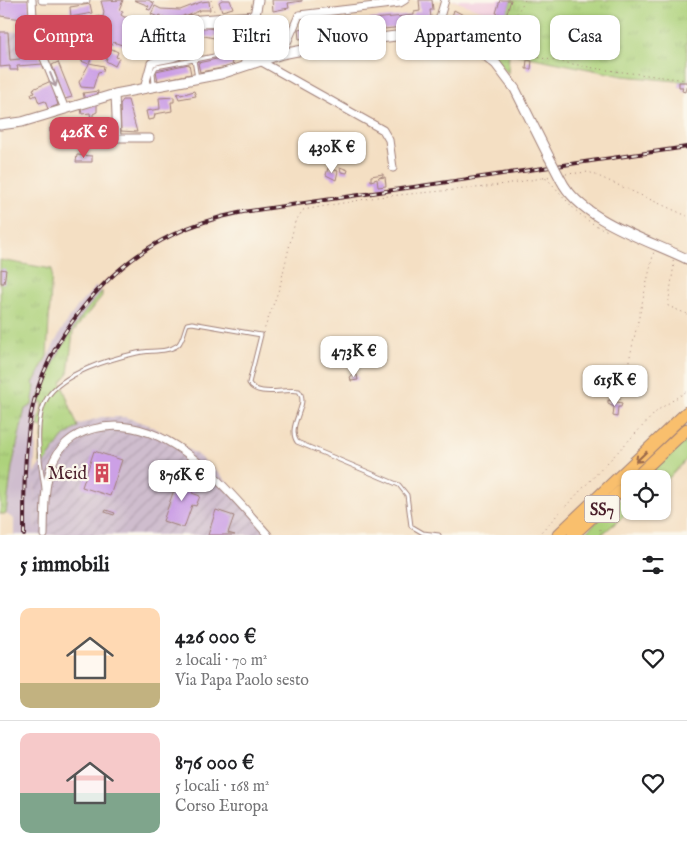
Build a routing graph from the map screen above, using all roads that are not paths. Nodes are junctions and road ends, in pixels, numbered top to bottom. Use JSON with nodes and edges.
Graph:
{"nodes":[{"id":1,"x":32,"y":0,"type":"edge"},
{"id":2,"x":42,"y":0,"type":"edge"},
{"id":3,"x":86,"y":0,"type":"edge"},
{"id":4,"x":258,"y":0,"type":"edge"},
{"id":5,"x":405,"y":0,"type":"edge"},
{"id":6,"x":445,"y":0,"type":"edge"},
{"id":7,"x":254,"y":15,"type":"edge"},
{"id":8,"x":441,"y":15,"type":"edge"},
{"id":9,"x":214,"y":20,"type":"edge"},
{"id":10,"x":396,"y":36,"type":"edge"},
{"id":11,"x":289,"y":38,"type":"edge"},
{"id":12,"x":289,"y":53,"type":"edge"},
{"id":13,"x":194,"y":60,"type":"joint"},
{"id":14,"x":252,"y":60,"type":"edge"},
{"id":15,"x":254,"y":60,"type":"edge"},
{"id":16,"x":262,"y":60,"type":"edge"},
{"id":17,"x":491,"y":60,"type":"edge"},
{"id":18,"x":253,"y":63,"type":"junction"},
{"id":19,"x":197,"y":79,"type":"junction"},
{"id":20,"x":149,"y":88,"type":"junction"},
{"id":21,"x":115,"y":94,"type":"junction"},
{"id":22,"x":65,"y":109,"type":"junction"},
{"id":23,"x":0,"y":125,"type":"edge"},
{"id":24,"x":117,"y":138,"type":"junction"},
{"id":25,"x":150,"y":138,"type":"dead end"},
{"id":26,"x":100,"y":139,"type":"dead end"},
{"id":27,"x":393,"y":168,"type":"dead end"},
{"id":28,"x":687,"y":259,"type":"edge"},
{"id":29,"x":687,"y":412,"type":"edge"},
{"id":30,"x":683,"y":428,"type":"edge"},
{"id":31,"x":643,"y":470,"type":"edge"},
{"id":32,"x":621,"y":490,"type":"edge"},
{"id":33,"x":45,"y":496,"type":"junction"},
{"id":34,"x":44,"y":535,"type":"edge"},
{"id":35,"x":268,"y":535,"type":"edge"},
{"id":36,"x":439,"y":535,"type":"edge"},
{"id":37,"x":558,"y":535,"type":"edge"},
{"id":38,"x":573,"y":535,"type":"edge"}],
"edges":[{"from":1,"to":22,"type":"street","one_way":true},
{"from":2,"to":3,"type":"street"},
{"from":4,"to":7,"type":"street"},
{"from":5,"to":11,"type":"street"},
{"from":6,"to":8,"type":"street"},
{"from":9,"to":20,"type":"street"},
{"from":10,"to":12,"type":"street"},
{"from":13,"to":19,"type":"lane"},
{"from":13,"to":20,"type":"lane"},
{"from":14,"to":18,"type":"street"},
{"from":15,"to":18,"type":"street"},
{"from":16,"to":18,"type":"street"},
{"from":17,"to":28,"type":"street","bridge":true},
{"from":18,"to":19,"type":"street"},
{"from":18,"to":27,"type":"street"},
{"from":19,"to":20,"type":"street"},
{"from":20,"to":21,"type":"street"},
{"from":21,"to":22,"type":"street"},
{"from":21,"to":24,"type":"street"},
{"from":22,"to":23,"type":"street"},
{"from":24,"to":25,"type":"street"},
{"from":24,"to":26,"type":"street"},
{"from":29,"to":30,"type":"highway","number":"SS7"},
{"from":30,"to":31,"type":"highway","number":"SS7"},
{"from":30,"to":37,"type":"highway","number":"SS7","one_way":true},
{"from":32,"to":38,"type":"highway","number":"SS7"},
{"from":33,"to":34,"type":"street"},
{"from":33,"to":35,"type":"street"},
{"from":33,"to":36,"type":"lane"}]}
